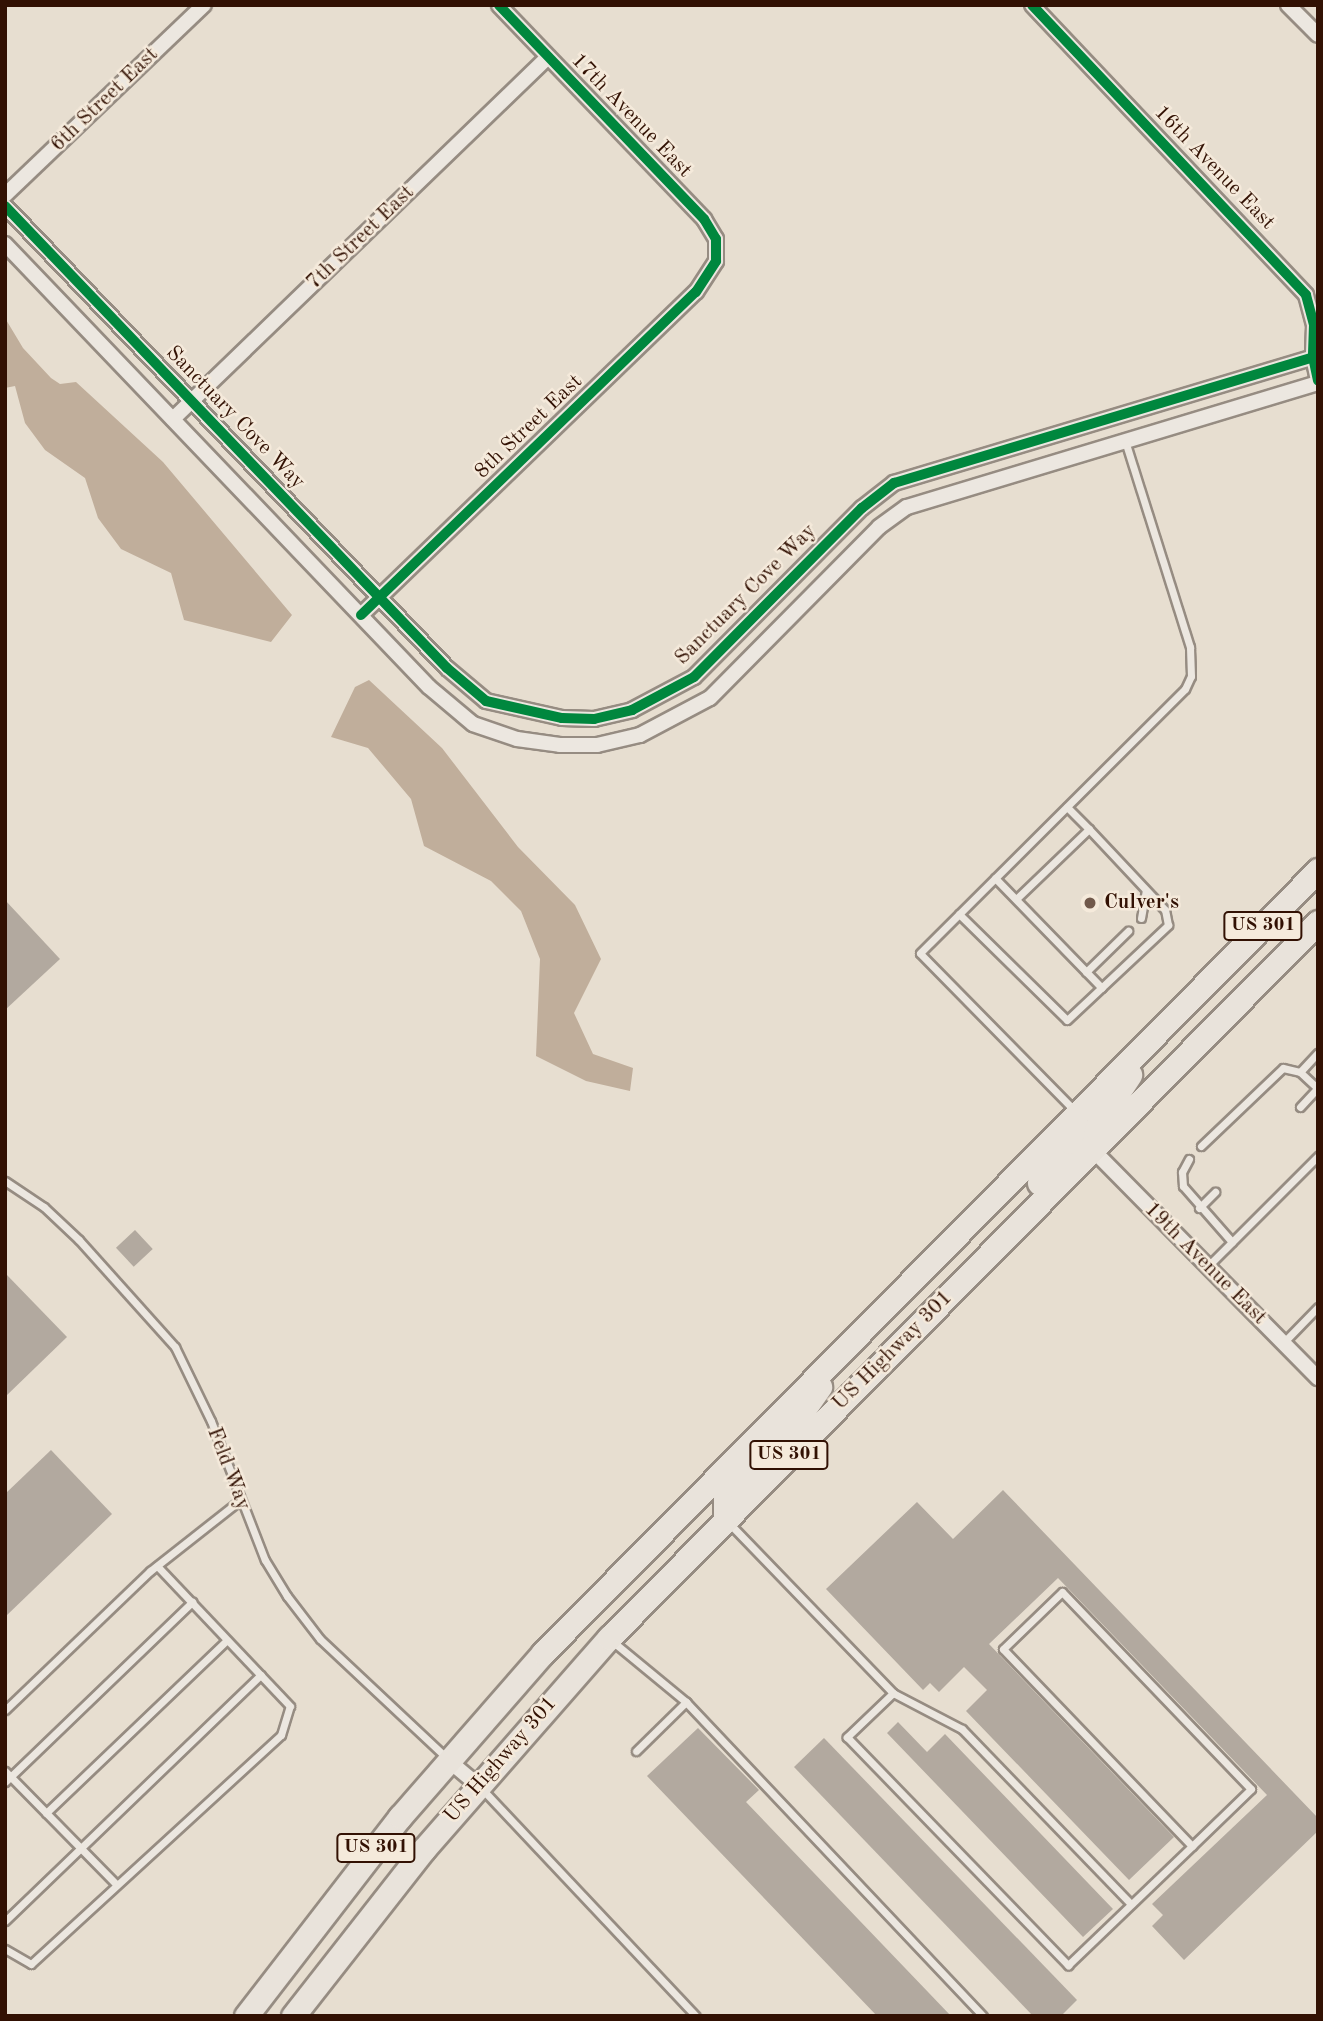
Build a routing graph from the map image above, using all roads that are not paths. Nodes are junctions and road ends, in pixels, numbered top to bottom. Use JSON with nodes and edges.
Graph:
{"nodes":[{"id":1,"x":204,"y":5,"type":"edge"},
{"id":2,"x":499,"y":5,"type":"edge"},
{"id":3,"x":1031,"y":5,"type":"edge"},
{"id":4,"x":1288,"y":5,"type":"edge"},
{"id":5,"x":1318,"y":35,"type":"edge"},
{"id":6,"x":548,"y":57,"type":"junction"},
{"id":7,"x":5,"y":195,"type":"edge"},
{"id":8,"x":5,"y":206,"type":"edge"},
{"id":9,"x":5,"y":244,"type":"edge"},
{"id":10,"x":716,"y":261,"type":"joint"},
{"id":11,"x":1315,"y":357,"type":"edge"},
{"id":12,"x":1318,"y":382,"type":"edge"},
{"id":13,"x":192,"y":400,"type":"junction"},
{"id":14,"x":173,"y":419,"type":"junction"},
{"id":15,"x":1125,"y":440,"type":"junction"},
{"id":16,"x":380,"y":597,"type":"junction"},
{"id":17,"x":361,"y":615,"type":"junction"},
{"id":18,"x":1067,"y":807,"type":"junction"},
{"id":19,"x":1089,"y":829,"type":"junction"},
{"id":20,"x":1318,"y":870,"type":"edge"},
{"id":21,"x":995,"y":878,"type":"junction"},
{"id":22,"x":1146,"y":891,"type":"junction"},
{"id":23,"x":1016,"y":899,"type":"junction"},
{"id":24,"x":959,"y":914,"type":"junction"},
{"id":25,"x":1141,"y":918,"type":"dead end"},
{"id":26,"x":1318,"y":922,"type":"edge"},
{"id":27,"x":1128,"y":931,"type":"dead end"},
{"id":28,"x":1086,"y":972,"type":"junction"},
{"id":29,"x":1102,"y":988,"type":"junction"},
{"id":30,"x":1168,"y":1021,"type":"junction"},
{"id":31,"x":1318,"y":1053,"type":"edge"},
{"id":32,"x":1300,"y":1072,"type":"junction"},
{"id":33,"x":1318,"y":1089,"type":"edge"},
{"id":34,"x":1300,"y":1107,"type":"dead end"},
{"id":35,"x":1077,"y":1113,"type":"junction"},
{"id":36,"x":1200,"y":1146,"type":"dead end"},
{"id":37,"x":1092,"y":1149,"type":"junction"},
{"id":38,"x":1318,"y":1156,"type":"edge"},
{"id":39,"x":1189,"y":1158,"type":"dead end"},
{"id":40,"x":5,"y":1181,"type":"edge"},
{"id":41,"x":1215,"y":1192,"type":"dead end"},
{"id":42,"x":1199,"y":1208,"type":"junction"},
{"id":43,"x":1232,"y":1241,"type":"junction"},
{"id":44,"x":1207,"y":1267,"type":"junction"},
{"id":45,"x":966,"y":1277,"type":"junction"},
{"id":46,"x":1318,"y":1307,"type":"edge"},
{"id":47,"x":858,"y":1333,"type":"junction"},
{"id":48,"x":1283,"y":1343,"type":"junction"},
{"id":49,"x":1318,"y":1378,"type":"edge"},
{"id":50,"x":239,"y":1501,"type":"junction"},
{"id":51,"x":725,"y":1519,"type":"junction"},
{"id":52,"x":157,"y":1566,"type":"junction"},
{"id":53,"x":192,"y":1602,"type":"junction"},
{"id":54,"x":609,"y":1639,"type":"junction"},
{"id":55,"x":228,"y":1640,"type":"junction"},
{"id":56,"x":261,"y":1675,"type":"junction"},
{"id":57,"x":893,"y":1693,"type":"junction"},
{"id":58,"x":686,"y":1702,"type":"junction"},
{"id":59,"x":5,"y":1710,"type":"edge"},
{"id":60,"x":636,"y":1751,"type":"dead end"},
{"id":61,"x":448,"y":1760,"type":"junction"},
{"id":62,"x":7,"y":1776,"type":"edge"},
{"id":63,"x":478,"y":1785,"type":"junction"},
{"id":64,"x":46,"y":1813,"type":"junction"},
{"id":65,"x":1192,"y":1846,"type":"junction"},
{"id":66,"x":81,"y":1848,"type":"junction"},
{"id":67,"x":116,"y":1884,"type":"junction"},
{"id":68,"x":1131,"y":1905,"type":"junction"},
{"id":69,"x":5,"y":1921,"type":"edge"},
{"id":70,"x":5,"y":1949,"type":"edge"},
{"id":71,"x":246,"y":2016,"type":"edge"},
{"id":72,"x":293,"y":2016,"type":"edge"},
{"id":73,"x":696,"y":2016,"type":"edge"},
{"id":74,"x":983,"y":2016,"type":"edge"}],
"edges":[{"from":1,"to":7,"type":"street","name":"6th Street East"},
{"from":2,"to":6,"type":"street","name":"17th Avenue East"},
{"from":3,"to":11,"type":"street","name":"16th Avenue East"},
{"from":4,"to":5,"type":"street"},
{"from":6,"to":10,"type":"street","name":"17th Avenue East"},
{"from":6,"to":13,"type":"street","name":"7th Street East"},
{"from":8,"to":13,"type":"street","name":"Sanctuary Cove Way"},
{"from":9,"to":14,"type":"street"},
{"from":10,"to":16,"type":"street","name":"8th Street East"},
{"from":11,"to":12,"type":"street","name":"16th Avenue East"},
{"from":11,"to":16,"type":"street","name":"Sanctuary Cove Way"},
{"from":12,"to":15,"type":"street"},
{"from":13,"to":14,"type":"street","name":"7th Street East"},
{"from":13,"to":16,"type":"street","name":"Sanctuary Cove Way"},
{"from":14,"to":17,"type":"street"},
{"from":15,"to":17,"type":"street"},
{"from":15,"to":18,"type":"lane"},
{"from":16,"to":17,"type":"street","name":"8th Street East"},
{"from":18,"to":19,"type":"lane"},
{"from":18,"to":21,"type":"lane"},
{"from":19,"to":22,"type":"lane"},
{"from":19,"to":23,"type":"lane"},
{"from":20,"to":30,"type":"main road","number":"US 301"},
{"from":21,"to":23,"type":"lane"},
{"from":21,"to":24,"type":"lane"},
{"from":22,"to":25,"type":"lane"},
{"from":22,"to":29,"type":"lane"},
{"from":23,"to":28,"type":"lane"},
{"from":24,"to":29,"type":"lane"},
{"from":24,"to":35,"type":"lane"},
{"from":26,"to":37,"type":"main road","name":"US Highway 301","number":"US 301"},
{"from":27,"to":28,"type":"lane"},
{"from":28,"to":29,"type":"lane"},
{"from":30,"to":35,"type":"main road","number":"US 301"},
{"from":30,"to":37,"type":"main road"},
{"from":31,"to":32,"type":"lane"},
{"from":32,"to":33,"type":"lane"},
{"from":32,"to":36,"type":"lane"},
{"from":33,"to":34,"type":"lane"},
{"from":35,"to":45,"type":"main road"},
{"from":35,"to":47,"type":"main road","number":"US 301"},
{"from":37,"to":44,"type":"street","name":"19th Avenue East"},
{"from":37,"to":45,"type":"main road","name":"US Highway 301","number":"US 301"},
{"from":38,"to":43,"type":"lane"},
{"from":39,"to":42,"type":"lane"},
{"from":40,"to":50,"type":"lane","name":"Feld Way"},
{"from":41,"to":42,"type":"lane"},
{"from":42,"to":43,"type":"lane"},
{"from":43,"to":44,"type":"lane"},
{"from":44,"to":48,"type":"street","name":"19th Avenue East"},
{"from":45,"to":51,"type":"main road","name":"US Highway 301","number":"US 301"},
{"from":46,"to":48,"type":"lane"},
{"from":47,"to":51,"type":"main road"},
{"from":47,"to":61,"type":"main road","number":"US 301"},
{"from":48,"to":49,"type":"street","name":"19th Avenue East"},
{"from":50,"to":52,"type":"lane"},
{"from":50,"to":61,"type":"lane","name":"Feld Way"},
{"from":51,"to":54,"type":"main road","name":"US Highway 301","number":"US 301"},
{"from":51,"to":57,"type":"lane"},
{"from":52,"to":53,"type":"lane"},
{"from":52,"to":59,"type":"lane"},
{"from":53,"to":55,"type":"lane"},
{"from":53,"to":62,"type":"lane"},
{"from":54,"to":58,"type":"lane"},
{"from":54,"to":63,"type":"main road","name":"US Highway 301","number":"US 301"},
{"from":55,"to":56,"type":"lane"},
{"from":55,"to":64,"type":"lane"},
{"from":56,"to":66,"type":"lane"},
{"from":56,"to":67,"type":"lane"},
{"from":57,"to":68,"type":"lane"},
{"from":57,"to":68,"type":"lane"},
{"from":58,"to":60,"type":"lane"},
{"from":58,"to":74,"type":"lane"},
{"from":61,"to":63,"type":"street"},
{"from":61,"to":71,"type":"main road","name":"US Highway 301","number":"US 301"},
{"from":62,"to":64,"type":"lane"},
{"from":63,"to":72,"type":"main road","name":"US Highway 301","number":"US 301"},
{"from":63,"to":73,"type":"lane"},
{"from":64,"to":66,"type":"lane"},
{"from":65,"to":65,"type":"lane"},
{"from":65,"to":68,"type":"lane"},
{"from":66,"to":67,"type":"lane"},
{"from":66,"to":69,"type":"lane"},
{"from":67,"to":70,"type":"lane"}]}
